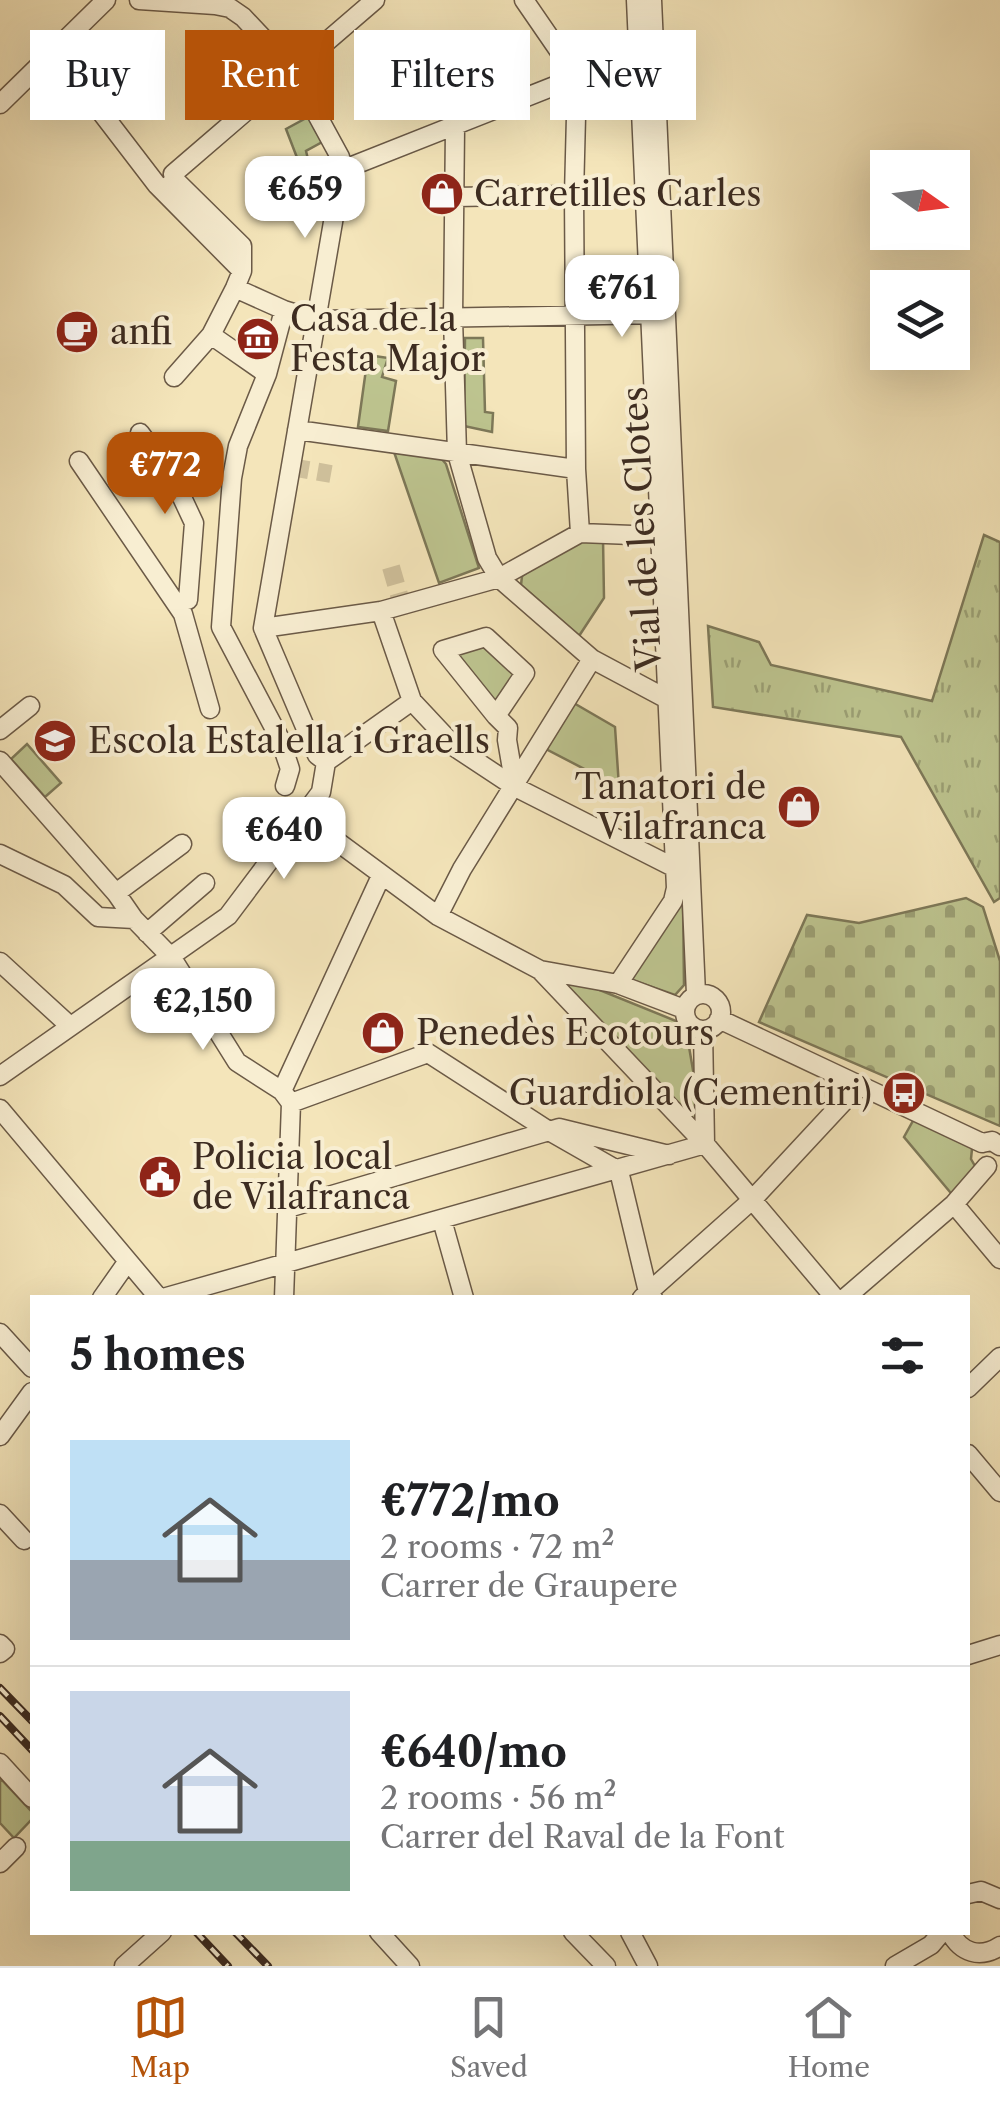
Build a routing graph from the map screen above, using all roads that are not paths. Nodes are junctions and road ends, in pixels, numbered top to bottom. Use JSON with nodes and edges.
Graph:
{"nodes":[{"id":1,"x":106,"y":0,"type":"edge"},
{"id":2,"x":139,"y":0,"type":"edge"},
{"id":3,"x":374,"y":0,"type":"edge"},
{"id":4,"x":524,"y":0,"type":"edge"},
{"id":5,"x":636,"y":0,"type":"edge"},
{"id":6,"x":652,"y":0,"type":"edge"},
{"id":7,"x":77,"y":30,"type":"edge"},
{"id":8,"x":255,"y":30,"type":"edge"},
{"id":9,"x":637,"y":30,"type":"edge"},
{"id":10,"x":334,"y":34,"type":"edge"},
{"id":11,"x":550,"y":38,"type":"edge"},
{"id":12,"x":30,"y":76,"type":"edge"},
{"id":13,"x":550,"y":88,"type":"edge"},
{"id":14,"x":0,"y":104,"type":"edge"},
{"id":15,"x":106,"y":120,"type":"edge"},
{"id":16,"x":234,"y":120,"type":"edge"},
{"id":17,"x":320,"y":120,"type":"edge"},
{"id":18,"x":576,"y":120,"type":"edge"},
{"id":19,"x":642,"y":120,"type":"edge"},
{"id":20,"x":455,"y":127,"type":"junction"},
{"id":21,"x":342,"y":170,"type":"junction"},
{"id":22,"x":169,"y":185,"type":"junction"},
{"id":23,"x":574,"y":195,"type":"junction"},
{"id":24,"x":455,"y":197,"type":"junction"},
{"id":25,"x":238,"y":280,"type":"junction"},
{"id":26,"x":284,"y":310,"type":"junction"},
{"id":27,"x":656,"y":314,"type":"junction"},
{"id":28,"x":453,"y":318,"type":"junction"},
{"id":29,"x":576,"y":318,"type":"junction"},
{"id":30,"x":317,"y":320,"type":"junction"},
{"id":31,"x":210,"y":335,"type":"junction"},
{"id":32,"x":267,"y":374,"type":"junction"},
{"id":33,"x":174,"y":377,"type":"dead end"},
{"id":34,"x":134,"y":426,"type":"dead end"},
{"id":35,"x":297,"y":430,"type":"junction"},
{"id":36,"x":457,"y":452,"type":"junction"},
{"id":37,"x":79,"y":462,"type":"dead end"},
{"id":38,"x":576,"y":469,"type":"junction"},
{"id":39,"x":580,"y":533,"type":"junction"},
{"id":40,"x":658,"y":536,"type":"junction"},
{"id":41,"x":499,"y":578,"type":"junction"},
{"id":42,"x":180,"y":600,"type":"junction"},
{"id":43,"x":223,"y":600,"type":"junction"},
{"id":44,"x":380,"y":611,"type":"junction"},
{"id":45,"x":262,"y":628,"type":"junction"},
{"id":46,"x":592,"y":659,"type":"junction"},
{"id":47,"x":665,"y":698,"type":"junction"},
{"id":48,"x":412,"y":701,"type":"junction"},
{"id":49,"x":30,"y":706,"type":"dead end"},
{"id":50,"x":210,"y":710,"type":"dead end"},
{"id":51,"x":496,"y":716,"type":"junction"},
{"id":52,"x":0,"y":730,"type":"edge"},
{"id":53,"x":0,"y":761,"type":"edge"},
{"id":54,"x":326,"y":762,"type":"junction"},
{"id":55,"x":284,"y":786,"type":"dead end"},
{"id":56,"x":514,"y":787,"type":"junction"},
{"id":57,"x":304,"y":816,"type":"junction"},
{"id":58,"x":182,"y":844,"type":"dead end"},
{"id":59,"x":0,"y":854,"type":"edge"},
{"id":60,"x":675,"y":868,"type":"junction"},
{"id":61,"x":381,"y":876,"type":"junction"},
{"id":62,"x":205,"y":884,"type":"dead end"},
{"id":63,"x":116,"y":892,"type":"junction"},
{"id":64,"x":438,"y":916,"type":"junction"},
{"id":65,"x":140,"y":926,"type":"junction"},
{"id":66,"x":172,"y":958,"type":"junction"},
{"id":67,"x":0,"y":962,"type":"edge"},
{"id":68,"x":540,"y":970,"type":"junction"},
{"id":69,"x":618,"y":984,"type":"junction"},
{"id":70,"x":690,"y":1002,"type":"junction"},
{"id":71,"x":720,"y":1020,"type":"junction"},
{"id":72,"x":70,"y":1026,"type":"junction"},
{"id":73,"x":702,"y":1030,"type":"junction"},
{"id":74,"x":0,"y":1076,"type":"edge"},
{"id":75,"x":852,"y":1092,"type":"junction"},
{"id":76,"x":286,"y":1097,"type":"junction"},
{"id":77,"x":0,"y":1109,"type":"edge"},
{"id":78,"x":549,"y":1131,"type":"junction"},
{"id":79,"x":705,"y":1144,"type":"junction"},
{"id":80,"x":991,"y":1144,"type":"edge"},
{"id":81,"x":630,"y":1145,"type":"junction"},
{"id":82,"x":669,"y":1155,"type":"junction"},
{"id":83,"x":993,"y":1163,"type":"edge"},
{"id":84,"x":619,"y":1171,"type":"junction"},
{"id":85,"x":752,"y":1200,"type":"junction"},
{"id":86,"x":954,"y":1204,"type":"junction"},
{"id":87,"x":288,"y":1208,"type":"junction"},
{"id":88,"x":442,"y":1220,"type":"junction"},
{"id":89,"x":1000,"y":1258,"type":"edge"},
{"id":90,"x":128,"y":1262,"type":"junction"},
{"id":91,"x":284,"y":1264,"type":"junction"},
{"id":92,"x":104,"y":1295,"type":"edge"},
{"id":93,"x":158,"y":1295,"type":"edge"},
{"id":94,"x":172,"y":1295,"type":"edge"},
{"id":95,"x":284,"y":1295,"type":"edge"},
{"id":96,"x":463,"y":1295,"type":"edge"},
{"id":97,"x":648,"y":1295,"type":"edge"},
{"id":98,"x":649,"y":1295,"type":"edge"},
{"id":99,"x":831,"y":1295,"type":"edge"},
{"id":100,"x":848,"y":1295,"type":"edge"},
{"id":101,"x":0,"y":1333,"type":"edge"},
{"id":102,"x":1000,"y":1357,"type":"edge"},
{"id":103,"x":30,"y":1366,"type":"edge"},
{"id":104,"x":970,"y":1386,"type":"edge"},
{"id":105,"x":30,"y":1395,"type":"edge"},
{"id":106,"x":0,"y":1436,"type":"edge"},
{"id":107,"x":970,"y":1456,"type":"edge"},
{"id":108,"x":1000,"y":1492,"type":"edge"},
{"id":109,"x":0,"y":1514,"type":"edge"},
{"id":110,"x":24,"y":1540,"type":"dead end"},
{"id":111,"x":1000,"y":1645,"type":"edge"},
{"id":112,"x":970,"y":1655,"type":"edge"},
{"id":113,"x":0,"y":1762,"type":"edge"},
{"id":114,"x":30,"y":1796,"type":"edge"},
{"id":115,"x":16,"y":1847,"type":"dead end"},
{"id":116,"x":0,"y":1863,"type":"edge"},
{"id":117,"x":970,"y":1892,"type":"edge"},
{"id":118,"x":1000,"y":1899,"type":"edge"},
{"id":119,"x":159,"y":1935,"type":"edge"},
{"id":120,"x":575,"y":1935,"type":"edge"},
{"id":121,"x":632,"y":1935,"type":"edge"},
{"id":122,"x":944,"y":1938,"type":"edge"},
{"id":123,"x":385,"y":1939,"type":"edge"},
{"id":124,"x":1000,"y":1946,"type":"edge"},
{"id":125,"x":593,"y":1962,"type":"edge"},
{"id":126,"x":124,"y":1966,"type":"edge"},
{"id":127,"x":410,"y":1966,"type":"edge"},
{"id":128,"x":648,"y":1966,"type":"edge"},
{"id":129,"x":895,"y":1966,"type":"edge"}],
"edges":[{"from":1,"to":7,"type":"street"},
{"from":2,"to":8,"type":"street"},
{"from":3,"to":10,"type":"street"},
{"from":4,"to":11,"type":"street"},
{"from":5,"to":9,"type":"street"},
{"from":6,"to":27,"type":"street","name":"Vial de les Clotes"},
{"from":12,"to":14,"type":"street"},
{"from":13,"to":20,"type":"street"},
{"from":15,"to":22,"type":"street"},
{"from":16,"to":22,"type":"street"},
{"from":17,"to":21,"type":"street"},
{"from":18,"to":23,"type":"street"},
{"from":19,"to":27,"type":"street"},
{"from":20,"to":21,"type":"street"},
{"from":20,"to":24,"type":"street"},
{"from":21,"to":30,"type":"street"},
{"from":22,"to":25,"type":"street"},
{"from":23,"to":24,"type":"street"},
{"from":23,"to":29,"type":"street"},
{"from":24,"to":28,"type":"street"},
{"from":25,"to":26,"type":"street"},
{"from":25,"to":31,"type":"street"},
{"from":26,"to":30,"type":"street"},
{"from":26,"to":32,"type":"street"},
{"from":27,"to":29,"type":"street"},
{"from":27,"to":40,"type":"street"},
{"from":27,"to":70,"type":"street","name":"Vial de les Clotes"},
{"from":28,"to":29,"type":"street"},
{"from":28,"to":30,"type":"street"},
{"from":28,"to":36,"type":"street"},
{"from":29,"to":38,"type":"street"},
{"from":30,"to":35,"type":"street"},
{"from":31,"to":32,"type":"street"},
{"from":31,"to":33,"type":"street"},
{"from":32,"to":43,"type":"street"},
{"from":34,"to":42,"type":"street"},
{"from":35,"to":36,"type":"street"},
{"from":35,"to":45,"type":"street"},
{"from":36,"to":38,"type":"street"},
{"from":36,"to":41,"type":"street"},
{"from":37,"to":42,"type":"street"},
{"from":38,"to":39,"type":"street"},
{"from":39,"to":40,"type":"street"},
{"from":39,"to":41,"type":"street"},
{"from":40,"to":47,"type":"street"},
{"from":41,"to":44,"type":"street"},
{"from":41,"to":46,"type":"street"},
{"from":42,"to":43,"type":"street"},
{"from":42,"to":50,"type":"street"},
{"from":43,"to":55,"type":"street"},
{"from":44,"to":45,"type":"street"},
{"from":44,"to":48,"type":"street"},
{"from":45,"to":54,"type":"street"},
{"from":46,"to":47,"type":"street"},
{"from":46,"to":56,"type":"street"},
{"from":47,"to":60,"type":"street"},
{"from":48,"to":54,"type":"street"},
{"from":48,"to":56,"type":"street"},
{"from":49,"to":52,"type":"street"},
{"from":51,"to":51,"type":"street"},
{"from":51,"to":56,"type":"street"},
{"from":53,"to":63,"type":"street"},
{"from":54,"to":57,"type":"street"},
{"from":56,"to":60,"type":"street"},
{"from":56,"to":64,"type":"street"},
{"from":57,"to":61,"type":"street"},
{"from":57,"to":66,"type":"street"},
{"from":58,"to":63,"type":"street"},
{"from":59,"to":65,"type":"street"},
{"from":60,"to":69,"type":"street"},
{"from":61,"to":64,"type":"street"},
{"from":61,"to":76,"type":"street"},
{"from":62,"to":65,"type":"street"},
{"from":63,"to":65,"type":"street"},
{"from":64,"to":68,"type":"street"},
{"from":65,"to":66,"type":"street"},
{"from":66,"to":72,"type":"street"},
{"from":66,"to":76,"type":"street"},
{"from":67,"to":72,"type":"street"},
{"from":68,"to":69,"type":"street"},
{"from":68,"to":79,"type":"street"},
{"from":69,"to":70,"type":"street"},
{"from":70,"to":71,"type":"street"},
{"from":70,"to":73,"type":"street"},
{"from":71,"to":73,"type":"street"},
{"from":71,"to":75,"type":"street"},
{"from":72,"to":74,"type":"street"},
{"from":73,"to":79,"type":"street"},
{"from":75,"to":80,"type":"street"},
{"from":75,"to":85,"type":"street"},
{"from":76,"to":78,"type":"street"},
{"from":76,"to":87,"type":"street"},
{"from":77,"to":90,"type":"street"},
{"from":78,"to":81,"type":"street"},
{"from":78,"to":84,"type":"street"},
{"from":78,"to":87,"type":"street"},
{"from":79,"to":82,"type":"street"},
{"from":79,"to":85,"type":"street"},
{"from":80,"to":83,"type":"street"},
{"from":81,"to":82,"type":"street"},
{"from":81,"to":84,"type":"street"},
{"from":82,"to":84,"type":"street"},
{"from":83,"to":86,"type":"street"},
{"from":84,"to":88,"type":"street"},
{"from":84,"to":97,"type":"street"},
{"from":85,"to":98,"type":"street"},
{"from":85,"to":99,"type":"street"},
{"from":86,"to":89,"type":"street"},
{"from":86,"to":100,"type":"street"},
{"from":87,"to":91,"type":"street"},
{"from":88,"to":91,"type":"street"},
{"from":88,"to":96,"type":"street"},
{"from":90,"to":92,"type":"street"},
{"from":90,"to":93,"type":"street"},
{"from":91,"to":94,"type":"street"},
{"from":91,"to":95,"type":"street"},
{"from":101,"to":103,"type":"street"},
{"from":102,"to":104,"type":"street"},
{"from":105,"to":106,"type":"street"},
{"from":107,"to":108,"type":"street"},
{"from":109,"to":110,"type":"street"},
{"from":111,"to":112,"type":"street"},
{"from":113,"to":114,"type":"street"},
{"from":115,"to":116,"type":"street"},
{"from":117,"to":118,"type":"street"},
{"from":119,"to":126,"type":"street"},
{"from":120,"to":125,"type":"street"},
{"from":121,"to":128,"type":"street"},
{"from":122,"to":124,"type":"street"},
{"from":122,"to":129,"type":"street"},
{"from":123,"to":127,"type":"street"}]}
